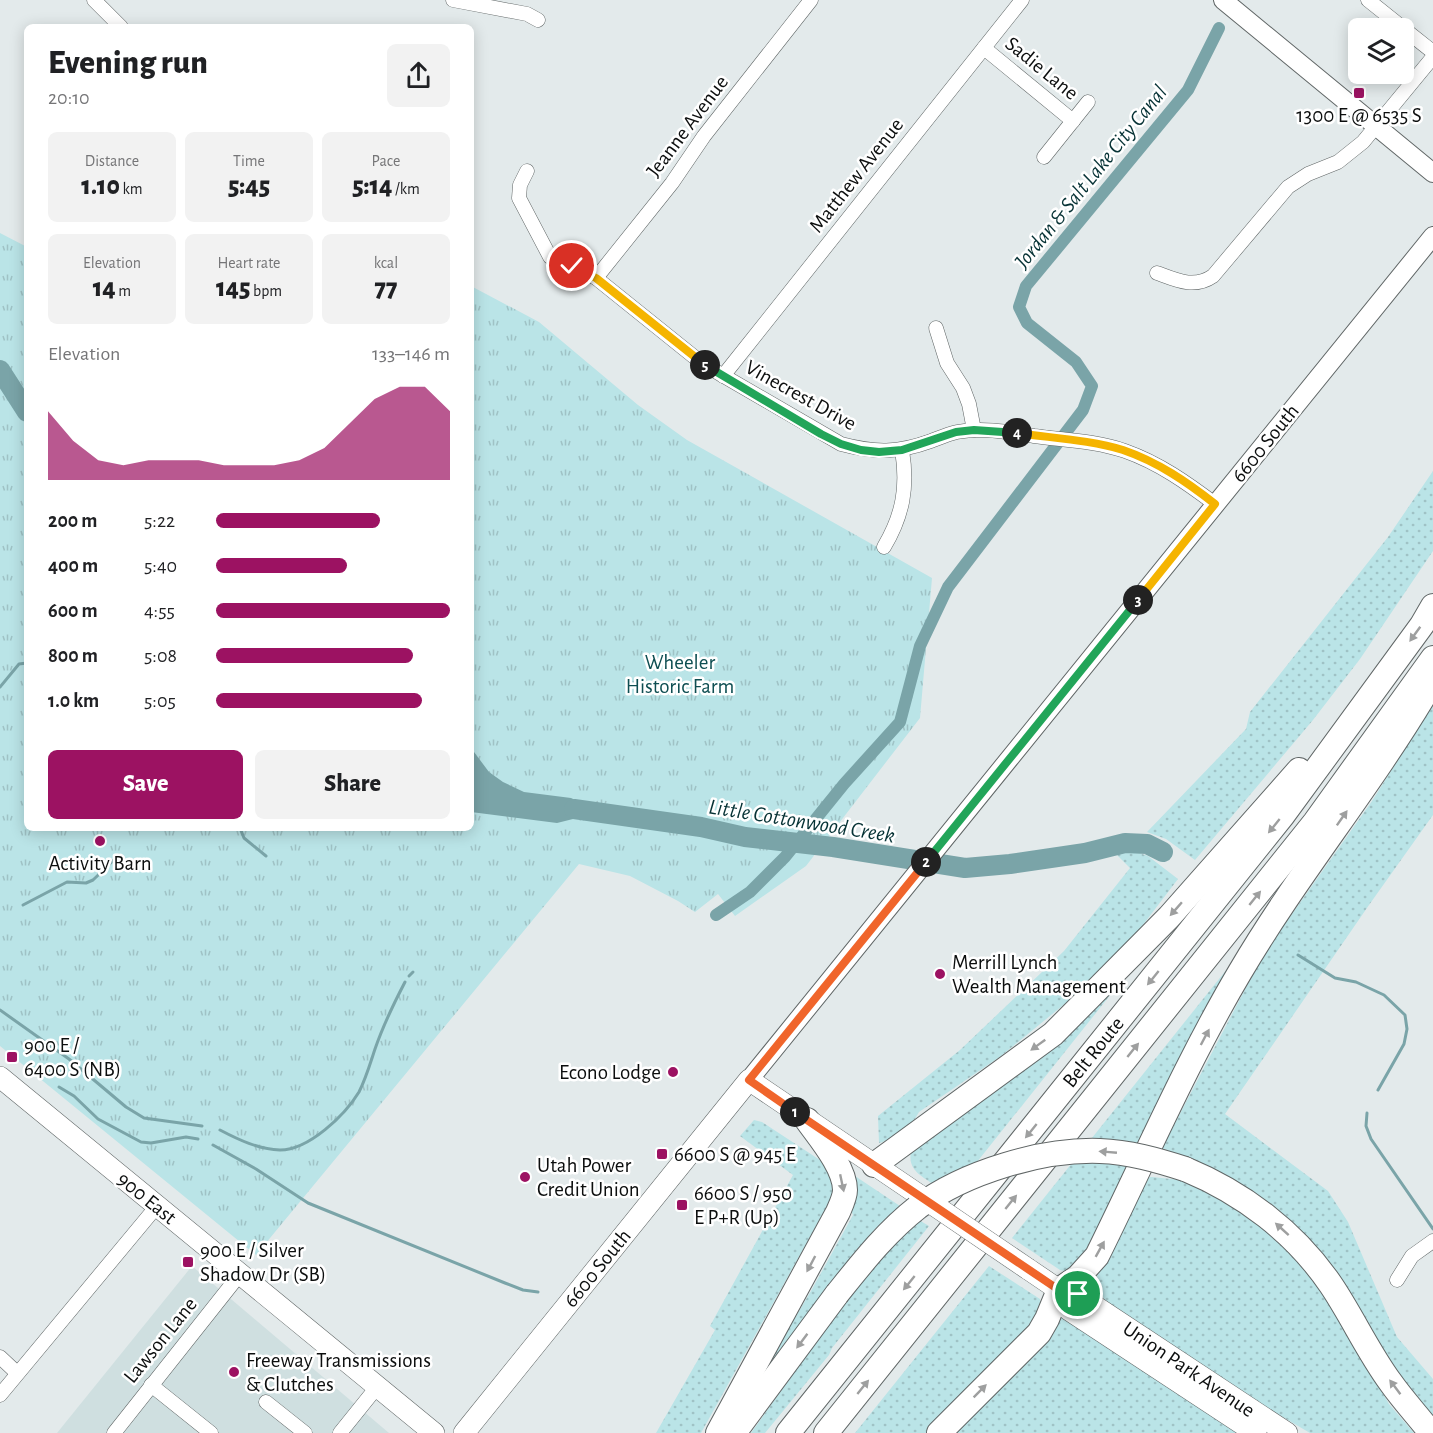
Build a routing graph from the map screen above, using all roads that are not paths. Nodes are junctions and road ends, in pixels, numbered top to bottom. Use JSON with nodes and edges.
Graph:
{"nodes":[{"id":1,"x":94,"y":0,"type":"edge"},
{"id":2,"x":453,"y":0,"type":"edge"},
{"id":3,"x":811,"y":0,"type":"edge"},
{"id":4,"x":1022,"y":0,"type":"edge"},
{"id":5,"x":1223,"y":0,"type":"edge"},
{"id":6,"x":1368,"y":0,"type":"edge"},
{"id":7,"x":1390,"y":18,"type":"edge"},
{"id":8,"x":538,"y":20,"type":"dead end"},
{"id":9,"x":118,"y":24,"type":"edge"},
{"id":10,"x":1414,"y":37,"type":"edge"},
{"id":11,"x":984,"y":48,"type":"junction"},
{"id":12,"x":1433,"y":52,"type":"edge"},
{"id":13,"x":1433,"y":57,"type":"edge"},
{"id":14,"x":1088,"y":102,"type":"dead end"},
{"id":15,"x":1073,"y":121,"type":"junction"},
{"id":16,"x":1377,"y":127,"type":"junction"},
{"id":17,"x":1044,"y":157,"type":"dead end"},
{"id":18,"x":526,"y":171,"type":"dead end"},
{"id":19,"x":1433,"y":173,"type":"edge"},
{"id":20,"x":1433,"y":236,"type":"edge"},
{"id":21,"x":1157,"y":273,"type":"dead end"},
{"id":22,"x":596,"y":278,"type":"junction"},
{"id":23,"x":936,"y":328,"type":"dead end"},
{"id":24,"x":723,"y":376,"type":"junction"},
{"id":25,"x":974,"y":430,"type":"junction"},
{"id":26,"x":902,"y":450,"type":"junction"},
{"id":27,"x":1215,"y":504,"type":"junction"},
{"id":28,"x":884,"y":547,"type":"dead end"},
{"id":29,"x":1433,"y":606,"type":"edge"},
{"id":30,"x":1433,"y":658,"type":"edge"},
{"id":31,"x":1396,"y":660,"type":"junction"},
{"id":32,"x":1433,"y":680,"type":"edge"},
{"id":33,"x":0,"y":1077,"type":"edge"},
{"id":34,"x":749,"y":1080,"type":"junction"},
{"id":35,"x":807,"y":1120,"type":"junction"},
{"id":36,"x":874,"y":1165,"type":"junction"},
{"id":37,"x":157,"y":1206,"type":"junction"},
{"id":38,"x":1433,"y":1241,"type":"edge"},
{"id":39,"x":240,"y":1274,"type":"junction"},
{"id":40,"x":1397,"y":1280,"type":"dead end"},
{"id":41,"x":1059,"y":1290,"type":"junction"},
{"id":42,"x":0,"y":1357,"type":"edge"},
{"id":43,"x":17,"y":1373,"type":"junction"},
{"id":44,"x":151,"y":1385,"type":"junction"},
{"id":45,"x":377,"y":1387,"type":"junction"},
{"id":46,"x":0,"y":1395,"type":"edge"},
{"id":47,"x":266,"y":1402,"type":"dead end"},
{"id":48,"x":114,"y":1433,"type":"edge"},
{"id":49,"x":212,"y":1433,"type":"edge"},
{"id":50,"x":304,"y":1433,"type":"edge"},
{"id":51,"x":340,"y":1433,"type":"edge"},
{"id":52,"x":434,"y":1433,"type":"edge"},
{"id":53,"x":464,"y":1433,"type":"edge"},
{"id":54,"x":718,"y":1433,"type":"edge"},
{"id":55,"x":734,"y":1433,"type":"edge"},
{"id":56,"x":788,"y":1433,"type":"edge"},
{"id":57,"x":826,"y":1433,"type":"edge"},
{"id":58,"x":939,"y":1433,"type":"edge"},
{"id":59,"x":1256,"y":1433,"type":"edge"},
{"id":60,"x":1287,"y":1433,"type":"edge"},
{"id":61,"x":1431,"y":1433,"type":"edge"}],
"edges":[{"from":1,"to":9,"type":"street"},
{"from":2,"to":8,"type":"street"},
{"from":3,"to":22,"type":"street","name":"Jeanne Avenue"},
{"from":4,"to":11,"type":"street","name":"Matthew Avenue"},
{"from":5,"to":16,"type":"main road"},
{"from":6,"to":7,"type":"street"},
{"from":10,"to":12,"type":"street"},
{"from":11,"to":15,"type":"street","name":"Sadie Lane"},
{"from":11,"to":24,"type":"street","name":"Matthew Avenue"},
{"from":13,"to":16,"type":"street"},
{"from":14,"to":15,"type":"street","name":"Sadie Lane"},
{"from":15,"to":17,"type":"street","name":"Sadie Lane"},
{"from":16,"to":19,"type":"main road"},
{"from":16,"to":21,"type":"street"},
{"from":18,"to":22,"type":"street","name":"Vinecrest Drive"},
{"from":20,"to":27,"type":"main road","name":"6600 South"},
{"from":22,"to":24,"type":"street","name":"Vinecrest Drive"},
{"from":23,"to":25,"type":"street"},
{"from":24,"to":26,"type":"street","name":"Vinecrest Drive"},
{"from":25,"to":26,"type":"street","name":"Vinecrest Drive"},
{"from":25,"to":27,"type":"street","name":"Vinecrest Drive"},
{"from":26,"to":28,"type":"street"},
{"from":27,"to":34,"type":"main road","name":"6600 South"},
{"from":29,"to":31,"type":"highway","name":"Belt Route","one_way":true},
{"from":57,"to":30,"type":"highway","name":"Belt Route","one_way":true},
{"from":31,"to":36,"type":"highway","one_way":true},
{"from":31,"to":56,"type":"highway","name":"Belt Route","one_way":true},
{"from":41,"to":32,"type":"highway","one_way":true},
{"from":33,"to":37,"type":"main road","name":"900 East"},
{"from":34,"to":35,"type":"main road","name":"Union Park Avenue"},
{"from":34,"to":53,"type":"main road","name":"6600 South"},
{"from":35,"to":36,"type":"main road","name":"Union Park Avenue"},
{"from":35,"to":54,"type":"highway","one_way":true},
{"from":36,"to":41,"type":"main road","name":"Union Park Avenue","bridge":true},
{"from":37,"to":39,"type":"main road","name":"900 East"},
{"from":37,"to":43,"type":"street"},
{"from":38,"to":40,"type":"street"},
{"from":39,"to":44,"type":"street","name":"Lawson Lane"},
{"from":39,"to":45,"type":"main road","name":"900 East"},
{"from":58,"to":41,"type":"highway","one_way":true},
{"from":41,"to":59,"type":"main road","name":"Union Park Avenue"},
{"from":41,"to":60,"type":"main road","name":"Union Park Avenue"},
{"from":42,"to":43,"type":"street"},
{"from":43,"to":46,"type":"street"},
{"from":44,"to":48,"type":"street","name":"Lawson Lane"},
{"from":44,"to":49,"type":"street"},
{"from":45,"to":51,"type":"street"},
{"from":45,"to":52,"type":"main road","name":"900 East"},
{"from":47,"to":50,"type":"street"},
{"from":61,"to":55,"type":"highway","one_way":true,"bridge":true}]}
